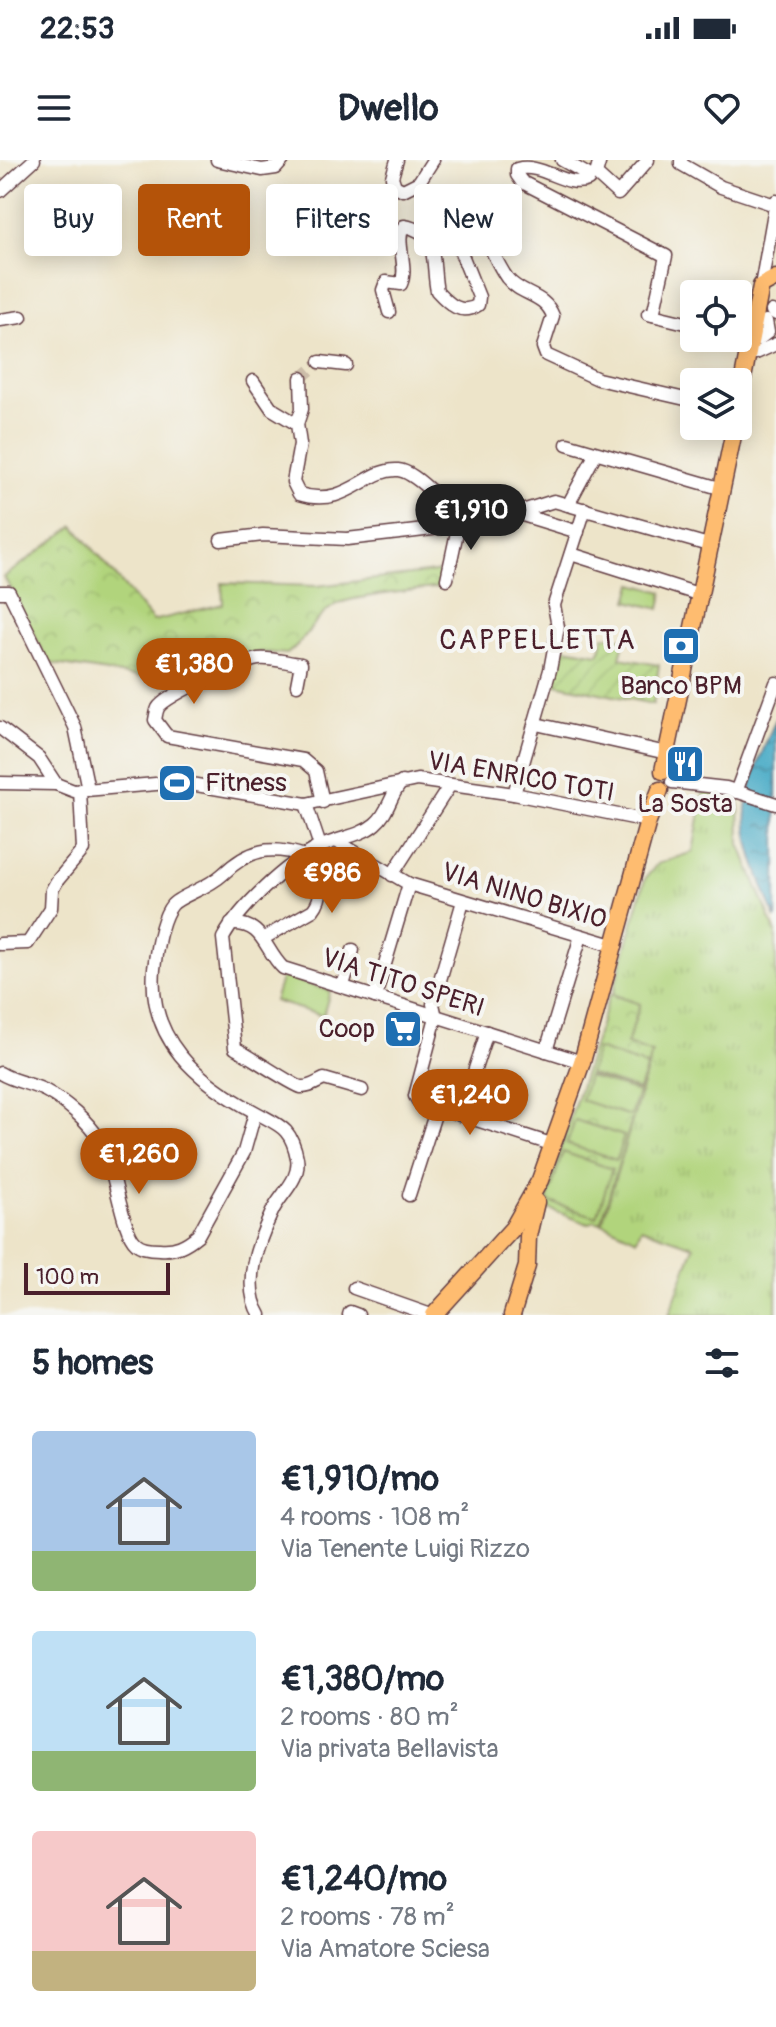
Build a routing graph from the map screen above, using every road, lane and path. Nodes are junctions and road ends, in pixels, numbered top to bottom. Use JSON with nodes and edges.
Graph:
{"nodes":[{"id":1,"x":34,"y":160,"type":"edge"},
{"id":2,"x":217,"y":160,"type":"edge"},
{"id":3,"x":283,"y":160,"type":"edge"},
{"id":4,"x":397,"y":160,"type":"edge"},
{"id":5,"x":433,"y":160,"type":"edge"},
{"id":6,"x":562,"y":160,"type":"edge"},
{"id":7,"x":600,"y":160,"type":"edge"},
{"id":8,"x":648,"y":160,"type":"edge"},
{"id":9,"x":681,"y":160,"type":"edge"},
{"id":10,"x":0,"y":191,"type":"edge"},
{"id":11,"x":776,"y":203,"type":"edge"},
{"id":12,"x":765,"y":260,"type":"junction"},
{"id":13,"x":776,"y":269,"type":"edge"},
{"id":14,"x":771,"y":283,"type":"edge"},
{"id":15,"x":389,"y":312,"type":"dead end"},
{"id":16,"x":768,"y":315,"type":"edge"},
{"id":17,"x":21,"y":317,"type":"dead end"},
{"id":18,"x":0,"y":320,"type":"edge"},
{"id":19,"x":680,"y":322,"type":"edge"},
{"id":20,"x":752,"y":339,"type":"edge"},
{"id":21,"x":752,"y":341,"type":"edge"},
{"id":22,"x":776,"y":344,"type":"edge"},
{"id":23,"x":320,"y":362,"type":"dead end"},
{"id":24,"x":346,"y":365,"type":"dead end"},
{"id":25,"x":301,"y":378,"type":"dead end"},
{"id":26,"x":253,"y":381,"type":"dead end"},
{"id":27,"x":680,"y":398,"type":"edge"},
{"id":28,"x":297,"y":424,"type":"junction"},
{"id":29,"x":732,"y":440,"type":"edge"},
{"id":30,"x":567,"y":444,"type":"dead end"},
{"id":31,"x":596,"y":453,"type":"junction"},
{"id":32,"x":723,"y":489,"type":"junction"},
{"id":33,"x":568,"y":505,"type":"junction"},
{"id":34,"x":585,"y":509,"type":"junction"},
{"id":35,"x":516,"y":513,"type":"junction"},
{"id":36,"x":460,"y":518,"type":"junction"},
{"id":37,"x":578,"y":532,"type":"junction"},
{"id":38,"x":221,"y":540,"type":"dead end"},
{"id":39,"x":712,"y":546,"type":"junction"},
{"id":40,"x":571,"y":554,"type":"junction"},
{"id":41,"x":447,"y":579,"type":"dead end"},
{"id":42,"x":0,"y":592,"type":"edge"},
{"id":43,"x":701,"y":595,"type":"junction"},
{"id":44,"x":776,"y":683,"type":"edge"},
{"id":45,"x":297,"y":685,"type":"dead end"},
{"id":46,"x":536,"y":724,"type":"junction"},
{"id":47,"x":0,"y":728,"type":"edge"},
{"id":48,"x":667,"y":753,"type":"junction"},
{"id":49,"x":665,"y":781,"type":"junction"},
{"id":50,"x":402,"y":782,"type":"junction"},
{"id":51,"x":0,"y":783,"type":"edge"},
{"id":52,"x":56,"y":784,"type":"junction"},
{"id":53,"x":450,"y":785,"type":"junction"},
{"id":54,"x":84,"y":790,"type":"junction"},
{"id":55,"x":736,"y":793,"type":"junction"},
{"id":56,"x":514,"y":794,"type":"junction"},
{"id":57,"x":323,"y":802,"type":"junction"},
{"id":58,"x":306,"y":804,"type":"junction"},
{"id":59,"x":776,"y":804,"type":"edge"},
{"id":60,"x":648,"y":821,"type":"junction"},
{"id":61,"x":336,"y":841,"type":"junction"},
{"id":62,"x":313,"y":850,"type":"junction"},
{"id":63,"x":392,"y":875,"type":"junction"},
{"id":64,"x":409,"y":884,"type":"junction"},
{"id":65,"x":463,"y":901,"type":"junction"},
{"id":66,"x":231,"y":924,"type":"junction"},
{"id":67,"x":581,"y":936,"type":"junction"},
{"id":68,"x":264,"y":938,"type":"junction"},
{"id":69,"x":0,"y":944,"type":"edge"},
{"id":70,"x":616,"y":946,"type":"junction"},
{"id":71,"x":353,"y":950,"type":"dead end"},
{"id":72,"x":343,"y":986,"type":"junction"},
{"id":73,"x":375,"y":997,"type":"junction"},
{"id":74,"x":436,"y":1017,"type":"junction"},
{"id":75,"x":487,"y":1032,"type":"junction"},
{"id":76,"x":546,"y":1051,"type":"junction"},
{"id":77,"x":582,"y":1062,"type":"junction"},
{"id":78,"x":0,"y":1073,"type":"edge"},
{"id":79,"x":362,"y":1090,"type":"dead end"},
{"id":80,"x":437,"y":1108,"type":"junction"},
{"id":81,"x":255,"y":1113,"type":"junction"},
{"id":82,"x":460,"y":1115,"type":"junction"},
{"id":83,"x":554,"y":1145,"type":"junction"},
{"id":84,"x":409,"y":1195,"type":"dead end"},
{"id":85,"x":520,"y":1232,"type":"junction"},
{"id":86,"x":354,"y":1288,"type":"dead end"},
{"id":87,"x":260,"y":1315,"type":"edge"},
{"id":88,"x":349,"y":1315,"type":"edge"},
{"id":89,"x":358,"y":1315,"type":"edge"},
{"id":90,"x":432,"y":1315,"type":"edge"},
{"id":91,"x":512,"y":1315,"type":"edge"}],
"edges":[{"from":1,"to":10,"type":"street"},
{"from":2,"to":3,"type":"street"},
{"from":4,"to":5,"type":"street"},
{"from":6,"to":19,"type":"street"},
{"from":7,"to":8,"type":"street"},
{"from":9,"to":11,"type":"street"},
{"from":11,"to":12,"type":"street"},
{"from":12,"to":13,"type":"street"},
{"from":12,"to":14,"type":"street"},
{"from":14,"to":16,"type":"main road"},
{"from":15,"to":27,"type":"street"},
{"from":16,"to":20,"type":"main road"},
{"from":17,"to":18,"type":"street"},
{"from":21,"to":22,"type":"street"},
{"from":23,"to":24,"type":"street"},
{"from":25,"to":28,"type":"street"},
{"from":26,"to":28,"type":"street"},
{"from":28,"to":36,"type":"street"},
{"from":29,"to":32,"type":"main road"},
{"from":30,"to":31,"type":"street"},
{"from":31,"to":32,"type":"street"},
{"from":31,"to":33,"type":"street"},
{"from":32,"to":39,"type":"main road"},
{"from":33,"to":34,"type":"street"},
{"from":33,"to":35,"type":"street"},
{"from":34,"to":37,"type":"street"},
{"from":34,"to":39,"type":"street"},
{"from":35,"to":36,"type":"street"},
{"from":35,"to":37,"type":"street"},
{"from":36,"to":38,"type":"street"},
{"from":36,"to":41,"type":"street"},
{"from":37,"to":40,"type":"street"},
{"from":39,"to":43,"type":"main road"},
{"from":40,"to":43,"type":"street"},
{"from":40,"to":46,"type":"street"},
{"from":42,"to":54,"type":"street"},
{"from":43,"to":48,"type":"main road"},
{"from":44,"to":55,"type":"street"},
{"from":45,"to":57,"type":"street"},
{"from":46,"to":48,"type":"street"},
{"from":46,"to":56,"type":"street"},
{"from":47,"to":52,"type":"street"},
{"from":48,"to":49,"type":"main road"},
{"from":49,"to":55,"type":"street"},
{"from":49,"to":60,"type":"main road"},
{"from":50,"to":53,"type":"street","name":"VIA ENRICO TOTI"},
{"from":50,"to":57,"type":"street","name":"VIA ENRICO TOTI"},
{"from":50,"to":61,"type":"street"},
{"from":51,"to":52,"type":"street","name":"VIA ENRICO TOTI"},
{"from":52,"to":54,"type":"street","name":"VIA ENRICO TOTI"},
{"from":53,"to":56,"type":"street","name":"VIA ENRICO TOTI"},
{"from":53,"to":63,"type":"street"},
{"from":54,"to":58,"type":"street","name":"VIA ENRICO TOTI"},
{"from":54,"to":69,"type":"street"},
{"from":55,"to":59,"type":"street"},
{"from":56,"to":60,"type":"street","name":"VIA ENRICO TOTI"},
{"from":57,"to":58,"type":"street","name":"VIA ENRICO TOTI"},
{"from":58,"to":62,"type":"street"},
{"from":60,"to":70,"type":"main road"},
{"from":61,"to":62,"type":"street"},
{"from":61,"to":63,"type":"street","name":"VIA NINO BIXIO"},
{"from":62,"to":66,"type":"street"},
{"from":62,"to":68,"type":"street"},
{"from":62,"to":81,"type":"street"},
{"from":63,"to":64,"type":"street","name":"VIA NINO BIXIO"},
{"from":64,"to":65,"type":"street","name":"VIA NINO BIXIO"},
{"from":64,"to":73,"type":"street"},
{"from":65,"to":67,"type":"street","name":"VIA NINO BIXIO"},
{"from":65,"to":74,"type":"street"},
{"from":66,"to":68,"type":"street"},
{"from":66,"to":79,"type":"street"},
{"from":67,"to":70,"type":"street","name":"VIA NINO BIXIO"},
{"from":67,"to":76,"type":"street"},
{"from":68,"to":72,"type":"street","name":"VIA TITO SPERI"},
{"from":70,"to":77,"type":"main road"},
{"from":71,"to":72,"type":"street"},
{"from":72,"to":73,"type":"street","name":"VIA TITO SPERI"},
{"from":73,"to":74,"type":"street","name":"VIA TITO SPERI"},
{"from":74,"to":75,"type":"street","name":"VIA TITO SPERI"},
{"from":74,"to":80,"type":"street"},
{"from":75,"to":76,"type":"street","name":"VIA TITO SPERI"},
{"from":75,"to":82,"type":"street"},
{"from":76,"to":77,"type":"street","name":"VIA TITO SPERI"},
{"from":77,"to":83,"type":"main road"},
{"from":78,"to":81,"type":"street"},
{"from":80,"to":82,"type":"street"},
{"from":80,"to":84,"type":"street"},
{"from":81,"to":87,"type":"street"},
{"from":82,"to":83,"type":"street"},
{"from":83,"to":85,"type":"main road"},
{"from":85,"to":90,"type":"main road"},
{"from":85,"to":91,"type":"main road"},
{"from":86,"to":90,"type":"street"},
{"from":88,"to":89,"type":"street"}]}
